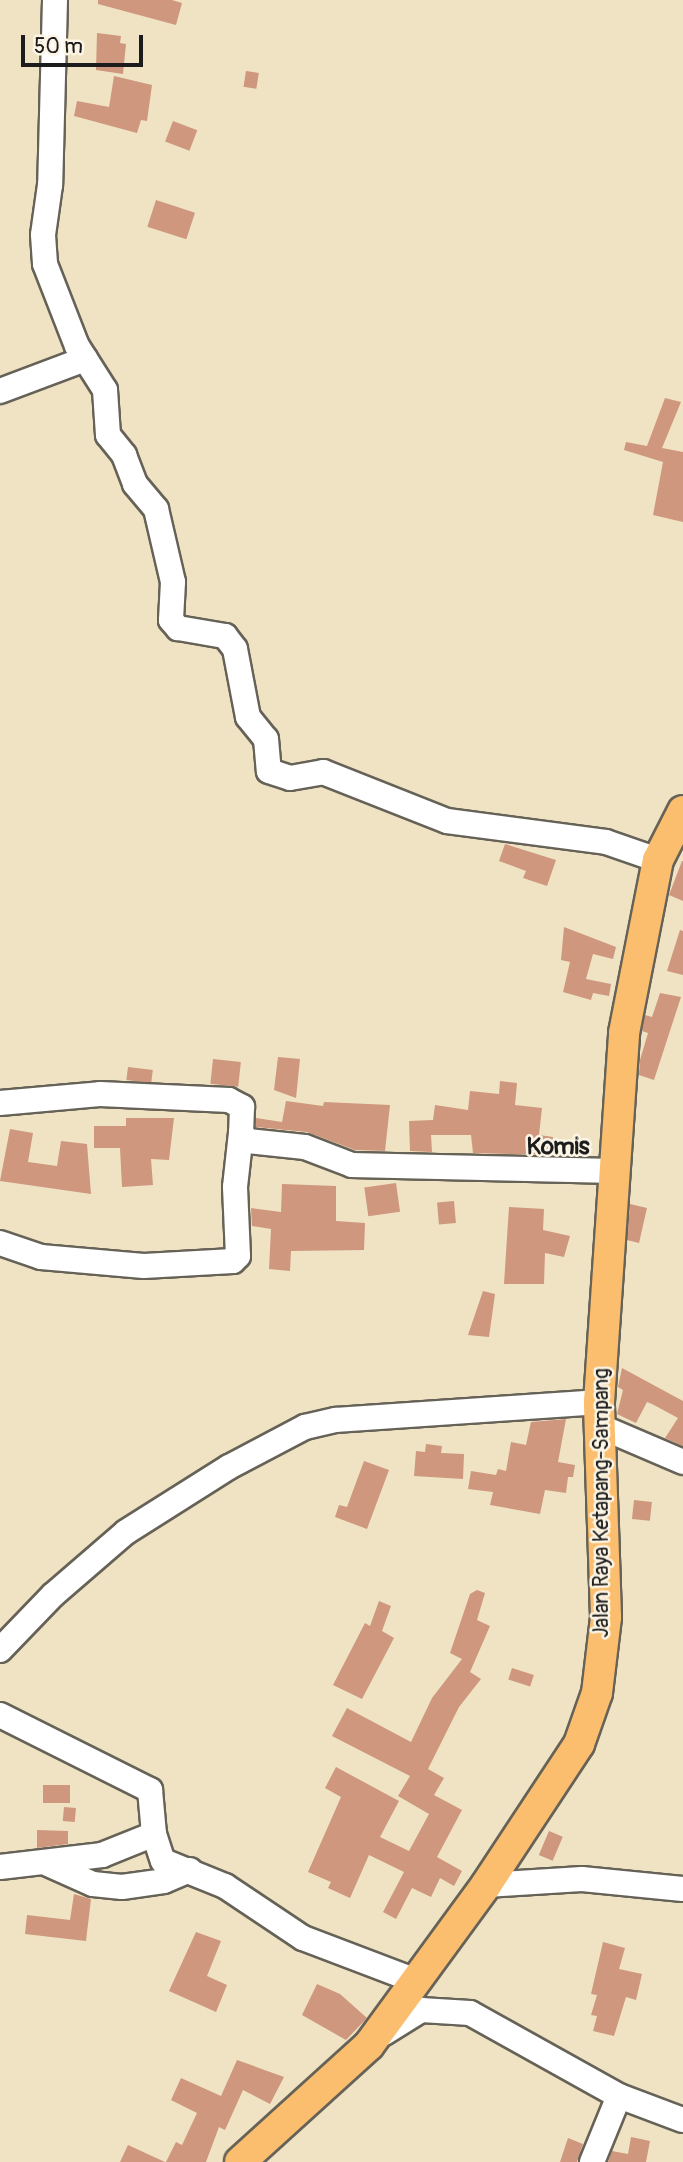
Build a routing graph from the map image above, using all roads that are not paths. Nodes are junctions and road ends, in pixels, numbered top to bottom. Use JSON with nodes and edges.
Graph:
{"nodes":[{"id":1,"x":55,"y":0,"type":"edge"},
{"id":2,"x":85,"y":359,"type":"junction"},
{"id":3,"x":0,"y":391,"type":"edge"},
{"id":4,"x":679,"y":828,"type":"edge"},
{"id":5,"x":659,"y":860,"type":"junction"},
{"id":6,"x":0,"y":1103,"type":"edge"},
{"id":7,"x":241,"y":1133,"type":"junction"},
{"id":8,"x":614,"y":1171,"type":"junction"},
{"id":9,"x":0,"y":1243,"type":"edge"},
{"id":10,"x":599,"y":1414,"type":"junction"},
{"id":11,"x":683,"y":1462,"type":"edge"},
{"id":12,"x":0,"y":1650,"type":"edge"},
{"id":13,"x":0,"y":1716,"type":"edge"},
{"id":14,"x":154,"y":1834,"type":"junction"},
{"id":15,"x":48,"y":1864,"type":"junction"},
{"id":16,"x":0,"y":1867,"type":"edge"},
{"id":17,"x":190,"y":1870,"type":"junction"},
{"id":18,"x":486,"y":1885,"type":"junction"},
{"id":19,"x":683,"y":1889,"type":"edge"},
{"id":20,"x":416,"y":1981,"type":"junction"},
{"id":21,"x":369,"y":2045,"type":"junction"},
{"id":22,"x":619,"y":2096,"type":"junction"},
{"id":23,"x":683,"y":2120,"type":"edge"},
{"id":24,"x":240,"y":2162,"type":"edge"},
{"id":25,"x":592,"y":2162,"type":"edge"}],
"edges":[{"from":1,"to":2,"type":"street"},
{"from":2,"to":3,"type":"street"},
{"from":2,"to":5,"type":"street"},
{"from":4,"to":5,"type":"main road","name":"Jalan Raya Ketapang-Sampang"},
{"from":5,"to":8,"type":"main road","name":"Jalan Raya Ketapang-Sampang"},
{"from":6,"to":7,"type":"street"},
{"from":7,"to":8,"type":"street"},
{"from":7,"to":9,"type":"street"},
{"from":8,"to":10,"type":"main road","name":"Jalan Raya Ketapang-Sampang"},
{"from":10,"to":11,"type":"street"},
{"from":10,"to":12,"type":"street"},
{"from":10,"to":18,"type":"main road","name":"Jalan Raya Ketapang-Sampang"},
{"from":13,"to":14,"type":"street"},
{"from":14,"to":15,"type":"street"},
{"from":14,"to":17,"type":"street"},
{"from":15,"to":16,"type":"street"},
{"from":15,"to":17,"type":"street"},
{"from":17,"to":20,"type":"street"},
{"from":18,"to":19,"type":"street"},
{"from":18,"to":20,"type":"main road","name":"Jalan Raya Ketapang-Sampang"},
{"from":20,"to":21,"type":"main road","name":"Jalan Raya Ketapang-Sampang"},
{"from":21,"to":22,"type":"street"},
{"from":21,"to":24,"type":"main road","name":"Jalan Raya Ketapang-Sampang"},
{"from":22,"to":23,"type":"street"},
{"from":22,"to":25,"type":"street"}]}
